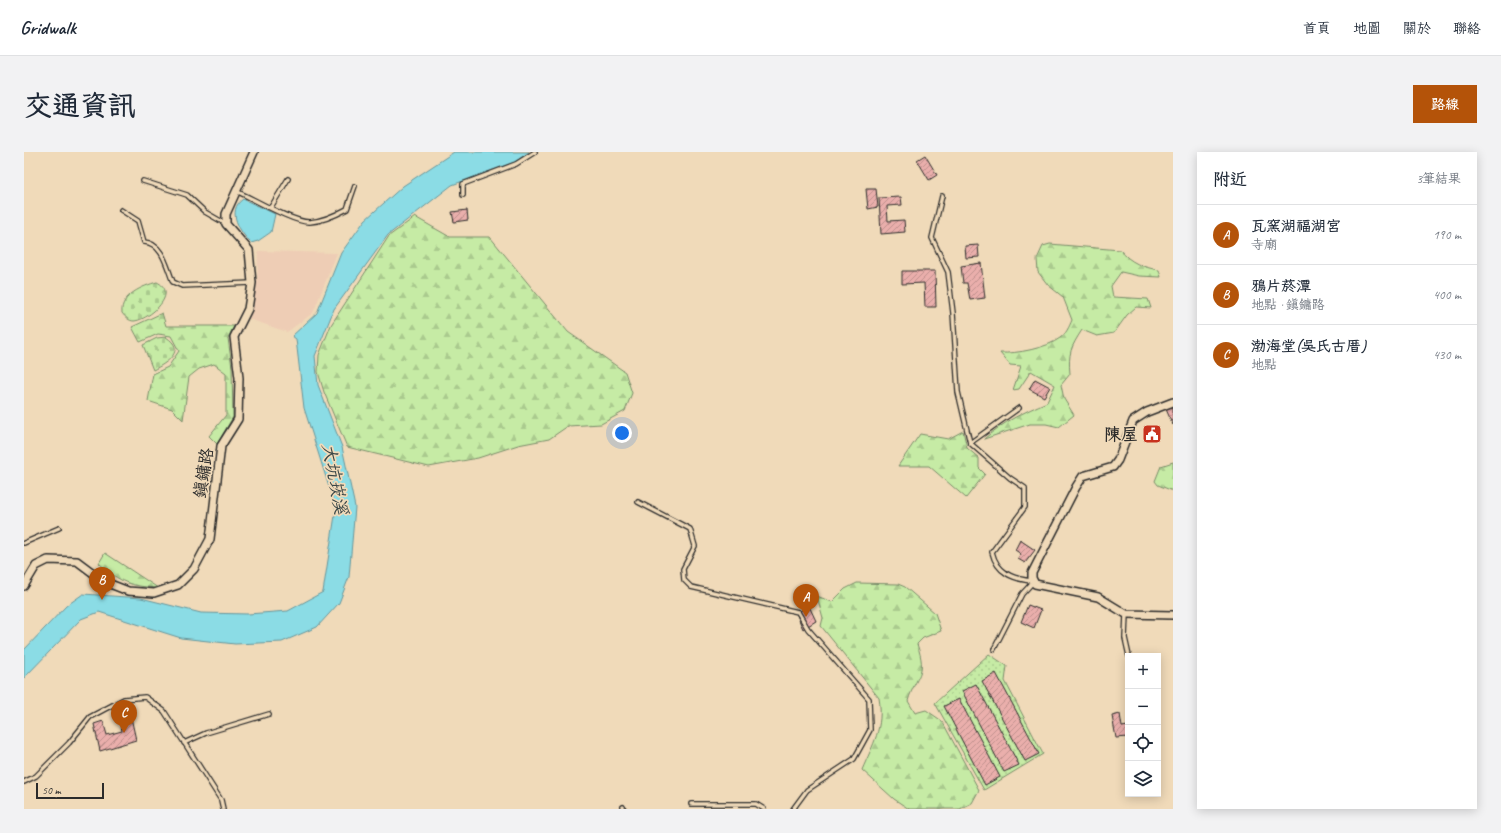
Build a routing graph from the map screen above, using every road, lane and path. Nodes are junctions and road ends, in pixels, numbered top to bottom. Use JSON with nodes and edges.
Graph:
{"nodes":[{"id":1,"x":254,"y":152,"type":"edge"},
{"id":2,"x":535,"y":152,"type":"edge"},
{"id":3,"x":288,"y":179,"type":"dead end"},
{"id":4,"x":143,"y":180,"type":"dead end"},
{"id":5,"x":355,"y":186,"type":"dead end"},
{"id":6,"x":236,"y":191,"type":"junction"},
{"id":7,"x":463,"y":195,"type":"dead end"},
{"id":8,"x":942,"y":196,"type":"dead end"},
{"id":9,"x":271,"y":207,"type":"junction"},
{"id":10,"x":121,"y":210,"type":"dead end"},
{"id":11,"x":226,"y":224,"type":"junction"},
{"id":12,"x":252,"y":283,"type":"junction"},
{"id":13,"x":1173,"y":402,"type":"edge"},
{"id":14,"x":1019,"y":408,"type":"dead end"},
{"id":15,"x":970,"y":443,"type":"junction"},
{"id":16,"x":638,"y":502,"type":"dead end"},
{"id":17,"x":59,"y":528,"type":"dead end"},
{"id":18,"x":24,"y":543,"type":"edge"},
{"id":19,"x":1034,"y":582,"type":"junction"},
{"id":20,"x":24,"y":586,"type":"edge"},
{"id":21,"x":1126,"y":614,"type":"junction"},
{"id":22,"x":1173,"y":615,"type":"edge"},
{"id":23,"x":994,"y":649,"type":"dead end"},
{"id":24,"x":1128,"y":653,"type":"edge"},
{"id":25,"x":269,"y":714,"type":"dead end"},
{"id":26,"x":184,"y":743,"type":"junction"},
{"id":27,"x":24,"y":782,"type":"edge"},
{"id":28,"x":691,"y":804,"type":"dead end"},
{"id":29,"x":223,"y":809,"type":"edge"},
{"id":30,"x":764,"y":809,"type":"edge"},
{"id":31,"x":793,"y":809,"type":"edge"}],
"edges":[{"from":1,"to":6,"type":"street"},
{"from":2,"to":7,"type":"lane"},
{"from":3,"to":9,"type":"lane"},
{"from":4,"to":11,"type":"lane"},
{"from":5,"to":9,"type":"lane"},
{"from":6,"to":9,"type":"lane"},
{"from":6,"to":11,"type":"street"},
{"from":8,"to":15,"type":"lane"},
{"from":10,"to":12,"type":"lane"},
{"from":11,"to":12,"type":"street","name":"鎮鏞路"},
{"from":12,"to":20,"type":"street","name":"鎮鏞路"},
{"from":13,"to":19,"type":"street"},
{"from":14,"to":15,"type":"lane"},
{"from":15,"to":19,"type":"lane"},
{"from":16,"to":31,"type":"lane"},
{"from":17,"to":18,"type":"lane"},
{"from":19,"to":21,"type":"street"},
{"from":19,"to":23,"type":"lane"},
{"from":21,"to":22,"type":"street"},
{"from":21,"to":24,"type":"lane"},
{"from":25,"to":26,"type":"lane"},
{"from":26,"to":27,"type":"lane"},
{"from":26,"to":29,"type":"lane"},
{"from":28,"to":30,"type":"lane"}]}
